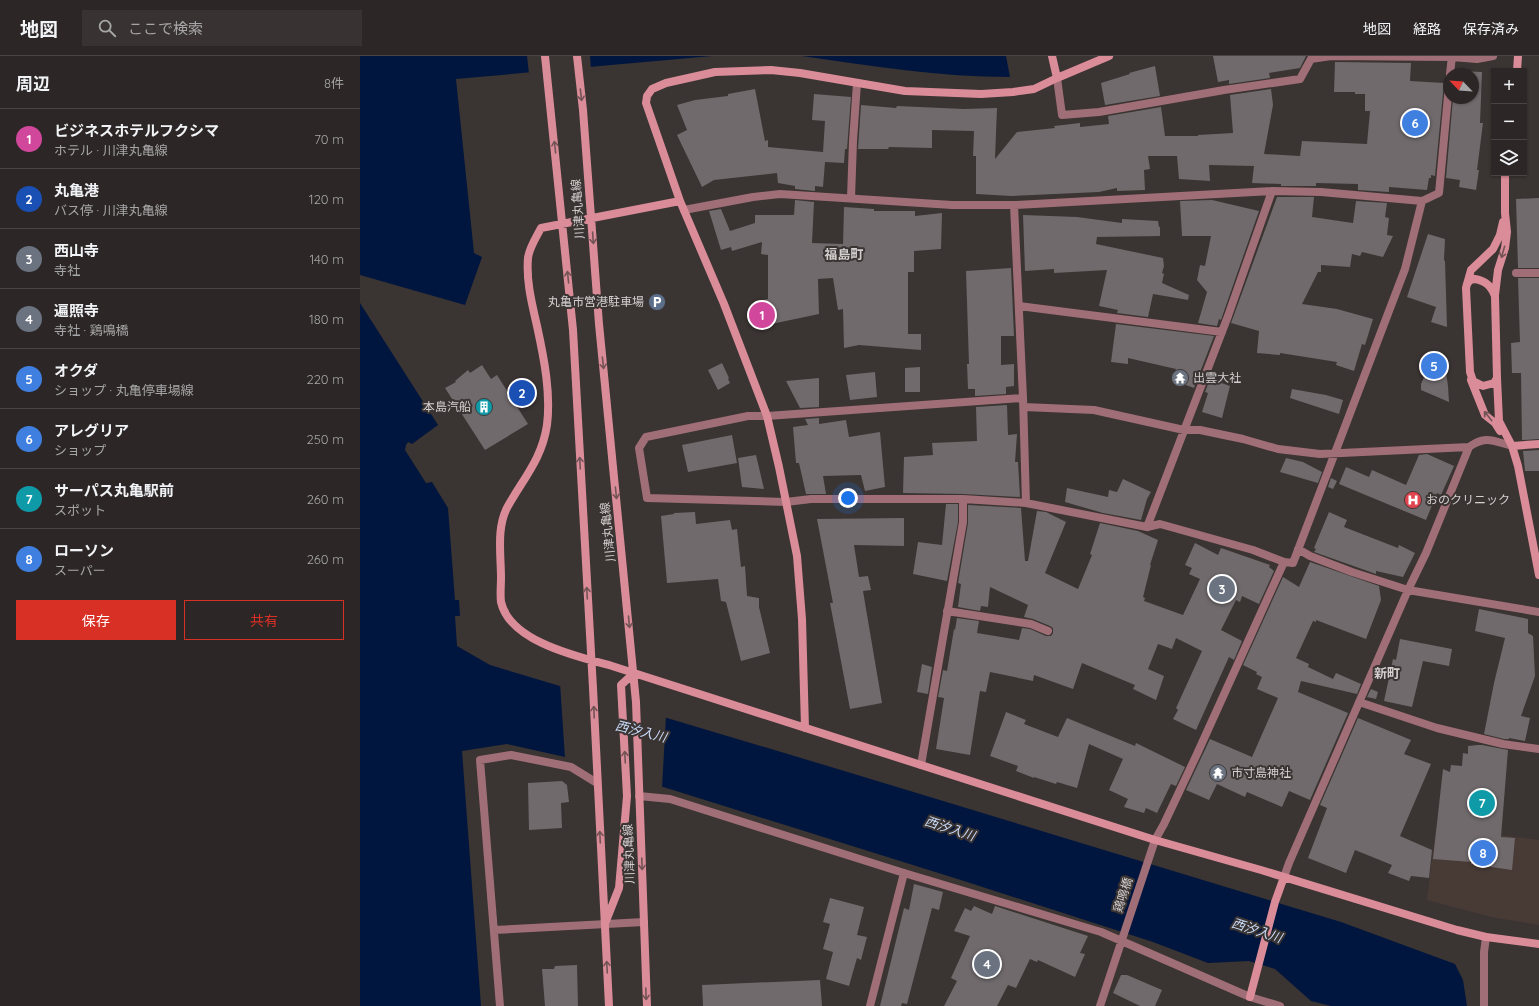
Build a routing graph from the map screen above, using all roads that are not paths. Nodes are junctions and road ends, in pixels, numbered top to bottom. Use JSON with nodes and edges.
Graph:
{"nodes":[{"id":1,"x":545,"y":56,"type":"edge"},
{"id":2,"x":577,"y":56,"type":"edge"},
{"id":3,"x":1052,"y":56,"type":"edge"},
{"id":4,"x":1109,"y":56,"type":"edge"},
{"id":5,"x":1452,"y":56,"type":"edge"},
{"id":6,"x":1493,"y":56,"type":"edge"},
{"id":7,"x":1518,"y":56,"type":"edge"},
{"id":8,"x":1451,"y":68,"type":"edge"},
{"id":9,"x":1517,"y":68,"type":"edge"},
{"id":10,"x":1057,"y":78,"type":"junction"},
{"id":11,"x":857,"y":82,"type":"junction"},
{"id":12,"x":1447,"y":104,"type":"edge"},
{"id":13,"x":1505,"y":176,"type":"edge"},
{"id":14,"x":1272,"y":191,"type":"junction"},
{"id":15,"x":851,"y":198,"type":"junction"},
{"id":16,"x":680,"y":201,"type":"junction"},
{"id":17,"x":1422,"y":201,"type":"junction"},
{"id":18,"x":1014,"y":205,"type":"junction"},
{"id":19,"x":684,"y":210,"type":"junction"},
{"id":20,"x":1505,"y":213,"type":"junction"},
{"id":21,"x":1516,"y":273,"type":"dead end"},
{"id":22,"x":1539,"y":273,"type":"edge"},
{"id":23,"x":1467,"y":284,"type":"junction"},
{"id":24,"x":1495,"y":296,"type":"junction"},
{"id":25,"x":1019,"y":306,"type":"junction"},
{"id":26,"x":1222,"y":332,"type":"junction"},
{"id":27,"x":1470,"y":377,"type":"junction"},
{"id":28,"x":1497,"y":378,"type":"junction"},
{"id":29,"x":1023,"y":398,"type":"junction"},
{"id":30,"x":1024,"y":407,"type":"junction"},
{"id":31,"x":767,"y":416,"type":"junction"},
{"id":32,"x":1184,"y":430,"type":"junction"},
{"id":33,"x":1539,"y":444,"type":"edge"},
{"id":34,"x":1512,"y":446,"type":"junction"},
{"id":35,"x":1469,"y":447,"type":"junction"},
{"id":36,"x":1334,"y":454,"type":"junction"},
{"id":37,"x":963,"y":499,"type":"junction"},
{"id":38,"x":786,"y":502,"type":"junction"},
{"id":39,"x":1026,"y":503,"type":"junction"},
{"id":40,"x":1147,"y":527,"type":"junction"},
{"id":41,"x":1298,"y":549,"type":"junction"},
{"id":42,"x":1284,"y":562,"type":"junction"},
{"id":43,"x":1539,"y":575,"type":"edge"},
{"id":44,"x":1408,"y":590,"type":"junction"},
{"id":45,"x":947,"y":611,"type":"junction"},
{"id":46,"x":1539,"y":612,"type":"edge"},
{"id":47,"x":1048,"y":631,"type":"dead end"},
{"id":48,"x":591,"y":660,"type":"junction"},
{"id":49,"x":633,"y":674,"type":"junction"},
{"id":50,"x":1359,"y":702,"type":"junction"},
{"id":51,"x":805,"y":728,"type":"junction"},
{"id":52,"x":1539,"y":749,"type":"edge"},
{"id":53,"x":921,"y":765,"type":"junction"},
{"id":54,"x":597,"y":783,"type":"junction"},
{"id":55,"x":639,"y":796,"type":"junction"},
{"id":56,"x":1154,"y":840,"type":"junction"},
{"id":57,"x":904,"y":873,"type":"junction"},
{"id":58,"x":1284,"y":877,"type":"junction"},
{"id":59,"x":644,"y":922,"type":"junction"},
{"id":60,"x":605,"y":924,"type":"junction"},
{"id":61,"x":494,"y":930,"type":"junction"},
{"id":62,"x":1486,"y":937,"type":"junction"},
{"id":63,"x":1121,"y":941,"type":"junction"},
{"id":64,"x":1539,"y":944,"type":"edge"},
{"id":65,"x":1250,"y":997,"type":"junction"},
{"id":66,"x":500,"y":1006,"type":"edge"},
{"id":67,"x":609,"y":1006,"type":"edge"},
{"id":68,"x":647,"y":1006,"type":"edge"},
{"id":69,"x":870,"y":1006,"type":"edge"},
{"id":70,"x":1100,"y":1006,"type":"edge"},
{"id":71,"x":1280,"y":1006,"type":"edge"},
{"id":72,"x":1484,"y":1006,"type":"edge"}],
"edges":[{"from":48,"to":1,"type":"street","name":"川津丸亀線","one_way":true},
{"from":2,"to":49,"type":"street","name":"川津丸亀線","one_way":true},
{"from":3,"to":10,"type":"street"},
{"from":4,"to":10,"type":"street"},
{"from":5,"to":6,"type":"street"},
{"from":5,"to":8,"type":"street"},
{"from":5,"to":10,"type":"street"},
{"from":7,"to":9,"type":"street"},
{"from":10,"to":11,"type":"street"},
{"from":11,"to":15,"type":"street"},
{"from":11,"to":16,"type":"street"},
{"from":12,"to":17,"type":"street"},
{"from":13,"to":20,"type":"street"},
{"from":14,"to":17,"type":"street"},
{"from":14,"to":18,"type":"street"},
{"from":14,"to":26,"type":"street"},
{"from":15,"to":18,"type":"street"},
{"from":15,"to":19,"type":"street"},
{"from":16,"to":19,"type":"street"},
{"from":16,"to":48,"type":"street"},
{"from":17,"to":36,"type":"street"},
{"from":18,"to":25,"type":"street"},
{"from":19,"to":31,"type":"street"},
{"from":20,"to":23,"type":"street"},
{"from":20,"to":24,"type":"street","one_way":true},
{"from":21,"to":22,"type":"street"},
{"from":23,"to":24,"type":"street"},
{"from":23,"to":27,"type":"street"},
{"from":24,"to":28,"type":"street"},
{"from":25,"to":26,"type":"street"},
{"from":25,"to":29,"type":"street"},
{"from":26,"to":32,"type":"street"},
{"from":27,"to":28,"type":"street"},
{"from":34,"to":27,"type":"street","one_way":true},
{"from":28,"to":34,"type":"street"},
{"from":29,"to":30,"type":"street"},
{"from":29,"to":31,"type":"street"},
{"from":30,"to":32,"type":"street"},
{"from":30,"to":39,"type":"street"},
{"from":31,"to":38,"type":"street"},
{"from":31,"to":38,"type":"street"},
{"from":32,"to":36,"type":"street"},
{"from":32,"to":40,"type":"street"},
{"from":33,"to":34,"type":"street"},
{"from":34,"to":35,"type":"street"},
{"from":34,"to":43,"type":"street"},
{"from":35,"to":36,"type":"street"},
{"from":35,"to":44,"type":"street"},
{"from":36,"to":41,"type":"street"},
{"from":37,"to":38,"type":"street"},
{"from":37,"to":39,"type":"street"},
{"from":37,"to":45,"type":"street"},
{"from":38,"to":51,"type":"street"},
{"from":39,"to":40,"type":"street"},
{"from":40,"to":42,"type":"street"},
{"from":41,"to":42,"type":"street"},
{"from":41,"to":44,"type":"street"},
{"from":42,"to":56,"type":"street","name":"鶏鳴橋"},
{"from":44,"to":46,"type":"street"},
{"from":44,"to":50,"type":"street"},
{"from":45,"to":47,"type":"street"},
{"from":45,"to":53,"type":"street"},
{"from":48,"to":49,"type":"street"},
{"from":54,"to":48,"type":"street","name":"川津丸亀線","one_way":true},
{"from":49,"to":51,"type":"street"},
{"from":49,"to":55,"type":"street","name":"川津丸亀線"},
{"from":60,"to":49,"type":"street","one_way":true},
{"from":50,"to":52,"type":"street"},
{"from":50,"to":58,"type":"street"},
{"from":51,"to":53,"type":"street"},
{"from":53,"to":56,"type":"street"},
{"from":60,"to":54,"type":"street","name":"川津丸亀線","one_way":true},
{"from":54,"to":61,"type":"street"},
{"from":55,"to":57,"type":"street"},
{"from":55,"to":59,"type":"street","name":"川津丸亀線","one_way":true},
{"from":56,"to":58,"type":"street"},
{"from":56,"to":63,"type":"street","name":"鶏鳴橋"},
{"from":57,"to":63,"type":"street"},
{"from":57,"to":69,"type":"street"},
{"from":58,"to":62,"type":"street"},
{"from":58,"to":65,"type":"street"},
{"from":59,"to":60,"type":"street"},
{"from":59,"to":68,"type":"street","name":"川津丸亀線","one_way":true},
{"from":60,"to":61,"type":"street"},
{"from":67,"to":60,"type":"street","name":"川津丸亀線","one_way":true},
{"from":61,"to":66,"type":"street"},
{"from":62,"to":64,"type":"street"},
{"from":62,"to":72,"type":"street"},
{"from":63,"to":65,"type":"street"},
{"from":63,"to":70,"type":"street","name":"鶏鳴橋"},
{"from":65,"to":71,"type":"street"}]}
